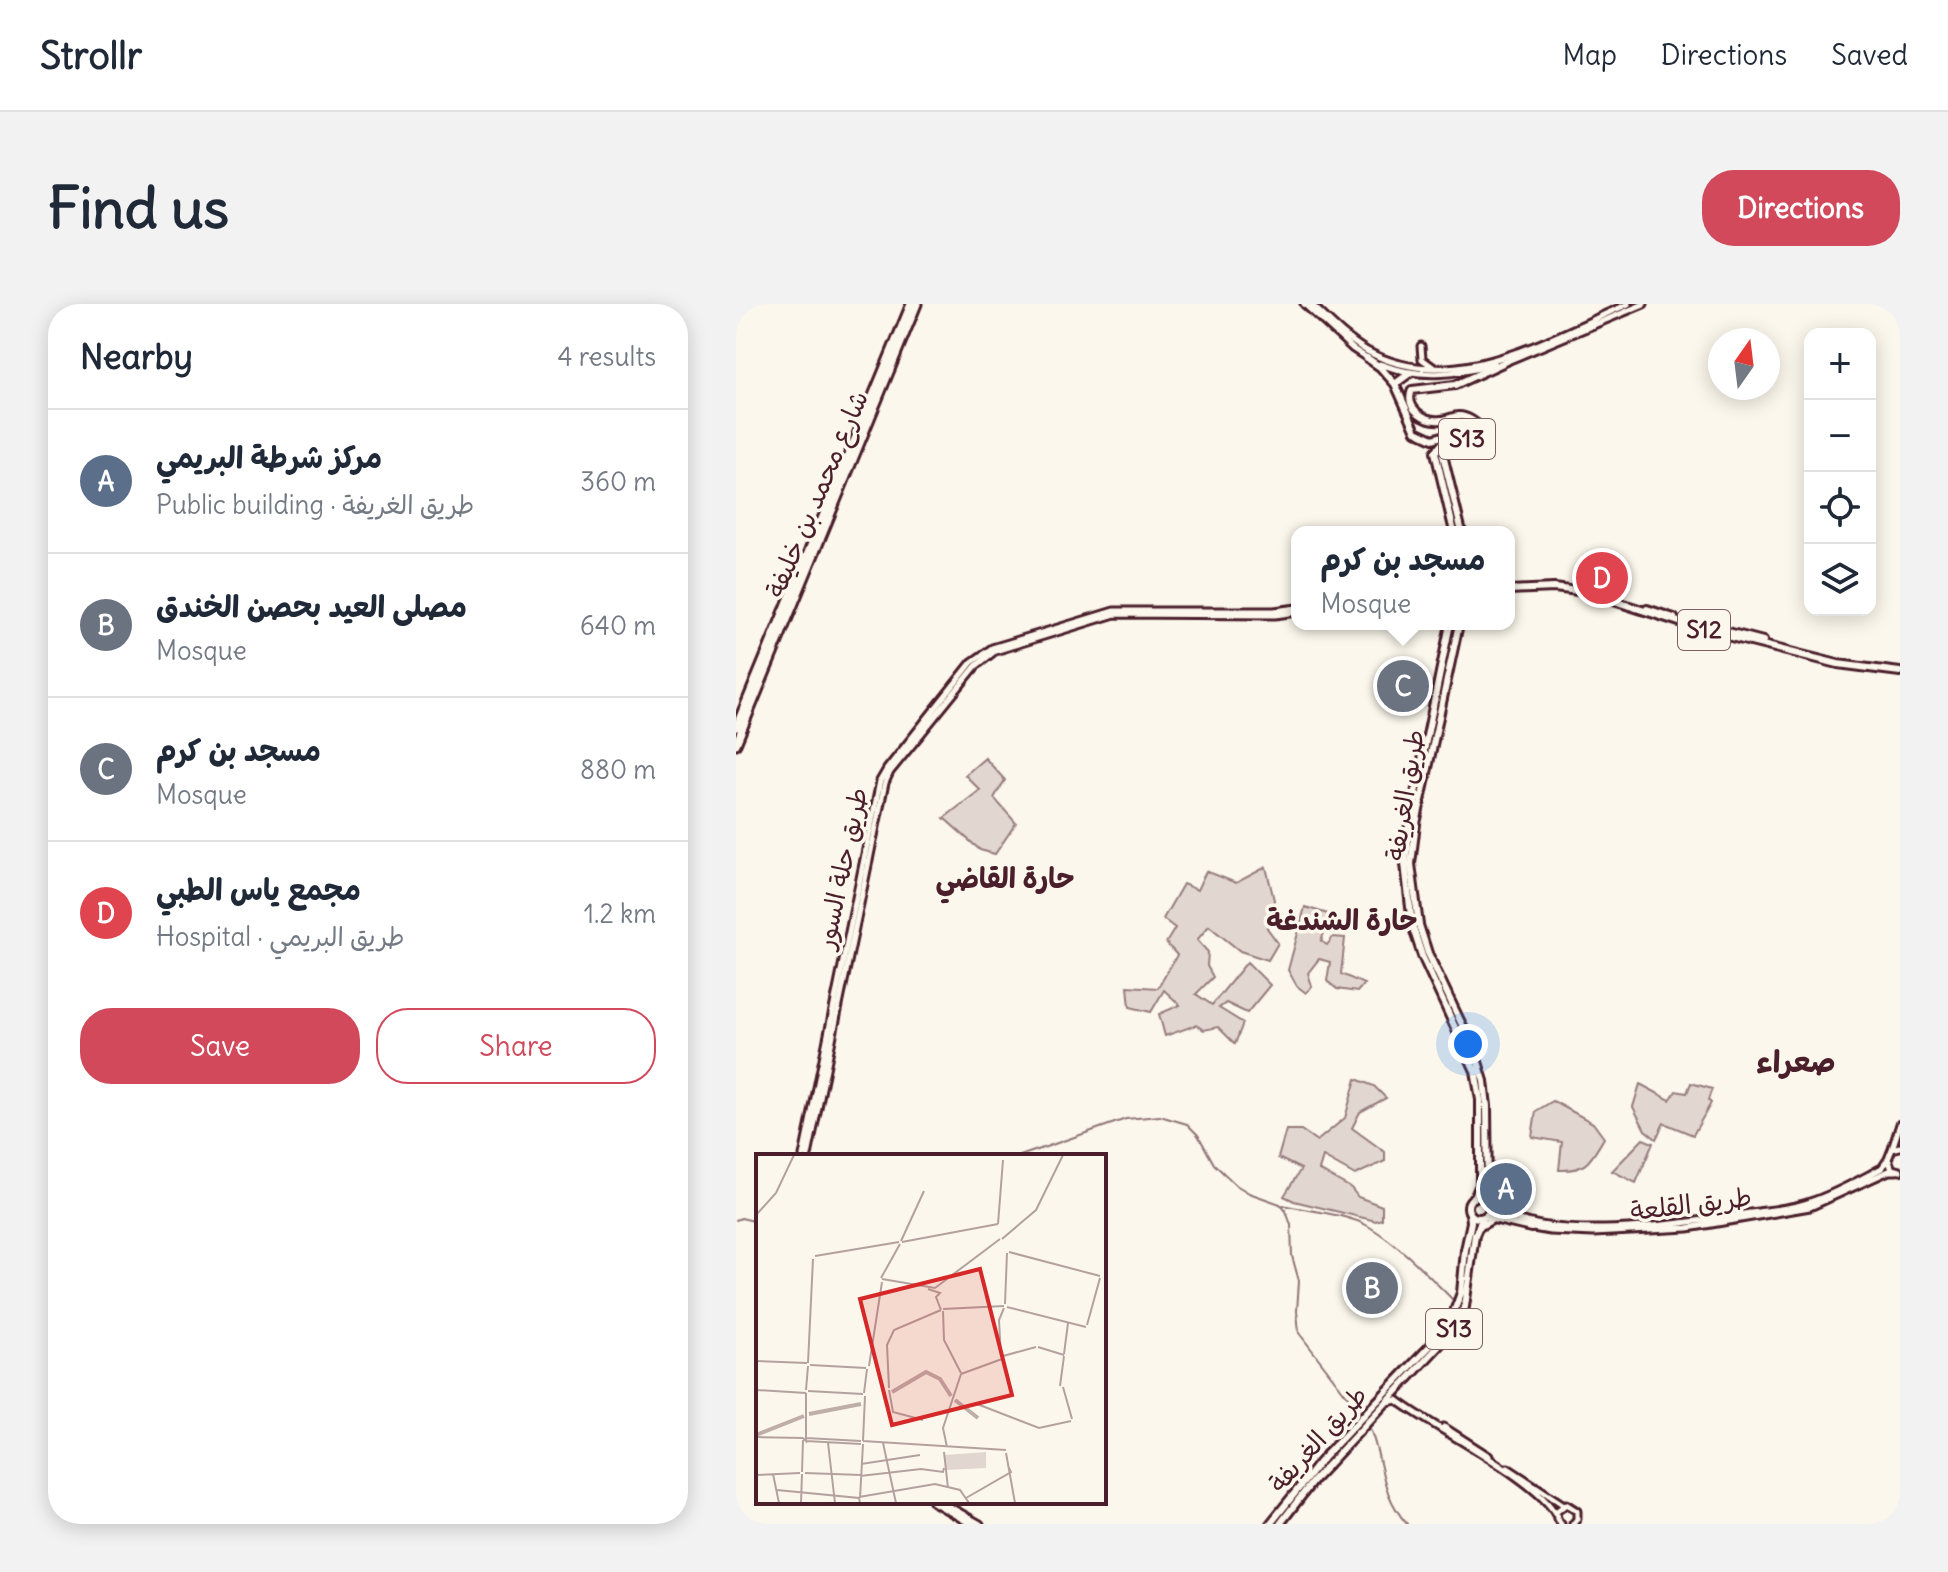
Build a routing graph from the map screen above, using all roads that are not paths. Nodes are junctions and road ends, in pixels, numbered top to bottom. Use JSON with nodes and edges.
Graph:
{"nodes":[{"id":1,"x":911,"y":304,"type":"edge"},
{"id":2,"x":917,"y":304,"type":"edge"},
{"id":3,"x":1304,"y":304,"type":"edge"},
{"id":4,"x":1311,"y":304,"type":"edge"},
{"id":5,"x":1628,"y":304,"type":"edge"},
{"id":6,"x":1644,"y":304,"type":"edge"},
{"id":7,"x":1421,"y":346,"type":"dead end"},
{"id":8,"x":1367,"y":358,"type":"junction"},
{"id":9,"x":1507,"y":361,"type":"junction"},
{"id":10,"x":1417,"y":368,"type":"junction"},
{"id":11,"x":1441,"y":369,"type":"junction"},
{"id":12,"x":1410,"y":373,"type":"junction"},
{"id":13,"x":1395,"y":384,"type":"junction"},
{"id":14,"x":1445,"y":480,"type":"junction"},
{"id":15,"x":1453,"y":526,"type":"edge"},
{"id":16,"x":1460,"y":526,"type":"edge"},
{"id":17,"x":1515,"y":588,"type":"edge"},
{"id":18,"x":1291,"y":610,"type":"edge"},
{"id":19,"x":1449,"y":630,"type":"edge"},
{"id":20,"x":1458,"y":630,"type":"edge"},
{"id":21,"x":1900,"y":670,"type":"edge"},
{"id":22,"x":736,"y":727,"type":"edge"},
{"id":23,"x":736,"y":744,"type":"edge"},
{"id":24,"x":1441,"y":999,"type":"junction"},
{"id":25,"x":1460,"y":1019,"type":"junction"},
{"id":26,"x":1900,"y":1124,"type":"edge"},
{"id":27,"x":1900,"y":1147,"type":"edge"},
{"id":28,"x":1892,"y":1149,"type":"junction"},
{"id":29,"x":805,"y":1154,"type":"edge"},
{"id":30,"x":1888,"y":1159,"type":"junction"},
{"id":31,"x":1898,"y":1171,"type":"edge"},
{"id":32,"x":1474,"y":1198,"type":"junction"},
{"id":33,"x":1488,"y":1202,"type":"junction"},
{"id":34,"x":1470,"y":1213,"type":"junction"},
{"id":35,"x":1483,"y":1217,"type":"junction"},
{"id":36,"x":1531,"y":1228,"type":"junction"},
{"id":37,"x":1475,"y":1235,"type":"junction"},
{"id":38,"x":1400,"y":1389,"type":"junction"},
{"id":39,"x":1387,"y":1402,"type":"junction"},
{"id":40,"x":1374,"y":1412,"type":"junction"},
{"id":41,"x":1358,"y":1428,"type":"junction"},
{"id":42,"x":936,"y":1504,"type":"edge"},
{"id":43,"x":945,"y":1504,"type":"edge"},
{"id":44,"x":1564,"y":1505,"type":"junction"},
{"id":45,"x":1556,"y":1515,"type":"junction"},
{"id":46,"x":1578,"y":1515,"type":"junction"},
{"id":47,"x":971,"y":1524,"type":"edge"},
{"id":48,"x":980,"y":1524,"type":"edge"},
{"id":49,"x":1270,"y":1524,"type":"edge"},
{"id":50,"x":1280,"y":1524,"type":"edge"},
{"id":51,"x":1561,"y":1524,"type":"edge"},
{"id":52,"x":1573,"y":1524,"type":"edge"},
{"id":53,"x":1582,"y":1524,"type":"edge"}],
"edges":[{"from":1,"to":22,"type":"highway","name":"شارع محمد بن خليفة"},
{"from":2,"to":23,"type":"highway","name":"شارع محمد بن خليفة"},
{"from":3,"to":8,"type":"main road"},
{"from":4,"to":10,"type":"main road"},
{"from":5,"to":11,"type":"main road"},
{"from":6,"to":9,"type":"main road"},
{"from":7,"to":11,"type":"main road"},
{"from":8,"to":10,"type":"main road"},
{"from":8,"to":12,"type":"main road"},
{"from":8,"to":13,"type":"main road"},
{"from":9,"to":12,"type":"main road"},
{"from":9,"to":14,"type":"main road","number":"S13"},
{"from":10,"to":11,"type":"main road"},
{"from":12,"to":13,"type":"main road"},
{"from":13,"to":14,"type":"main road","number":"S13"},
{"from":14,"to":15,"type":"main road","number":"S13"},
{"from":14,"to":16,"type":"main road","number":"S13"},
{"from":17,"to":21,"type":"main road","number":"S12"},
{"from":18,"to":29,"type":"main road","name":"طريق حلة السور"},
{"from":19,"to":24,"type":"main road","name":"طريق الغريفة","number":"S13"},
{"from":20,"to":25,"type":"main road","name":"طريق الغريفة","number":"S13"},
{"from":24,"to":25,"type":"main road"},
{"from":24,"to":32,"type":"main road","name":"طريق الغريفة","number":"S13"},
{"from":25,"to":33,"type":"main road","name":"طريق الغريفة","number":"S13"},
{"from":26,"to":28,"type":"main road"},
{"from":27,"to":28,"type":"main road"},
{"from":28,"to":30,"type":"main road"},
{"from":30,"to":31,"type":"main road"},
{"from":30,"to":33,"type":"main road","name":"طريق القلعة"},
{"from":31,"to":36,"type":"main road","name":"طريق القلعة"},
{"from":32,"to":33,"type":"main road"},
{"from":32,"to":34,"type":"main road","number":"S13"},
{"from":33,"to":35,"type":"main road","number":"S13"},
{"from":34,"to":35,"type":"main road"},
{"from":34,"to":40,"type":"main road","name":"طريق الغريفة","number":"S13"},
{"from":35,"to":36,"type":"main road","name":"طريق القلعة"},
{"from":35,"to":37,"type":"main road","name":"طريق الغريفة","number":"S13"},
{"from":36,"to":37,"type":"main road"},
{"from":37,"to":38,"type":"main road","name":"طريق الغريفة","number":"S13"},
{"from":38,"to":39,"type":"main road","name":"طريق الغريفة","number":"S13"},
{"from":38,"to":44,"type":"main road"},
{"from":39,"to":40,"type":"main road","name":"طريق الغريفة","number":"S13"},
{"from":39,"to":45,"type":"main road"},
{"from":40,"to":41,"type":"main road","name":"طريق الغريفة","number":"S13"},
{"from":41,"to":49,"type":"main road","name":"طريق الغريفة","number":"S13"},
{"from":41,"to":50,"type":"main road","name":"طريق الغريفة","number":"S13"},
{"from":42,"to":47,"type":"main road"},
{"from":43,"to":48,"type":"main road"},
{"from":44,"to":45,"type":"main road"},
{"from":44,"to":46,"type":"main road"},
{"from":45,"to":51,"type":"main road"},
{"from":46,"to":52,"type":"main road"},
{"from":46,"to":53,"type":"main road"}]}
